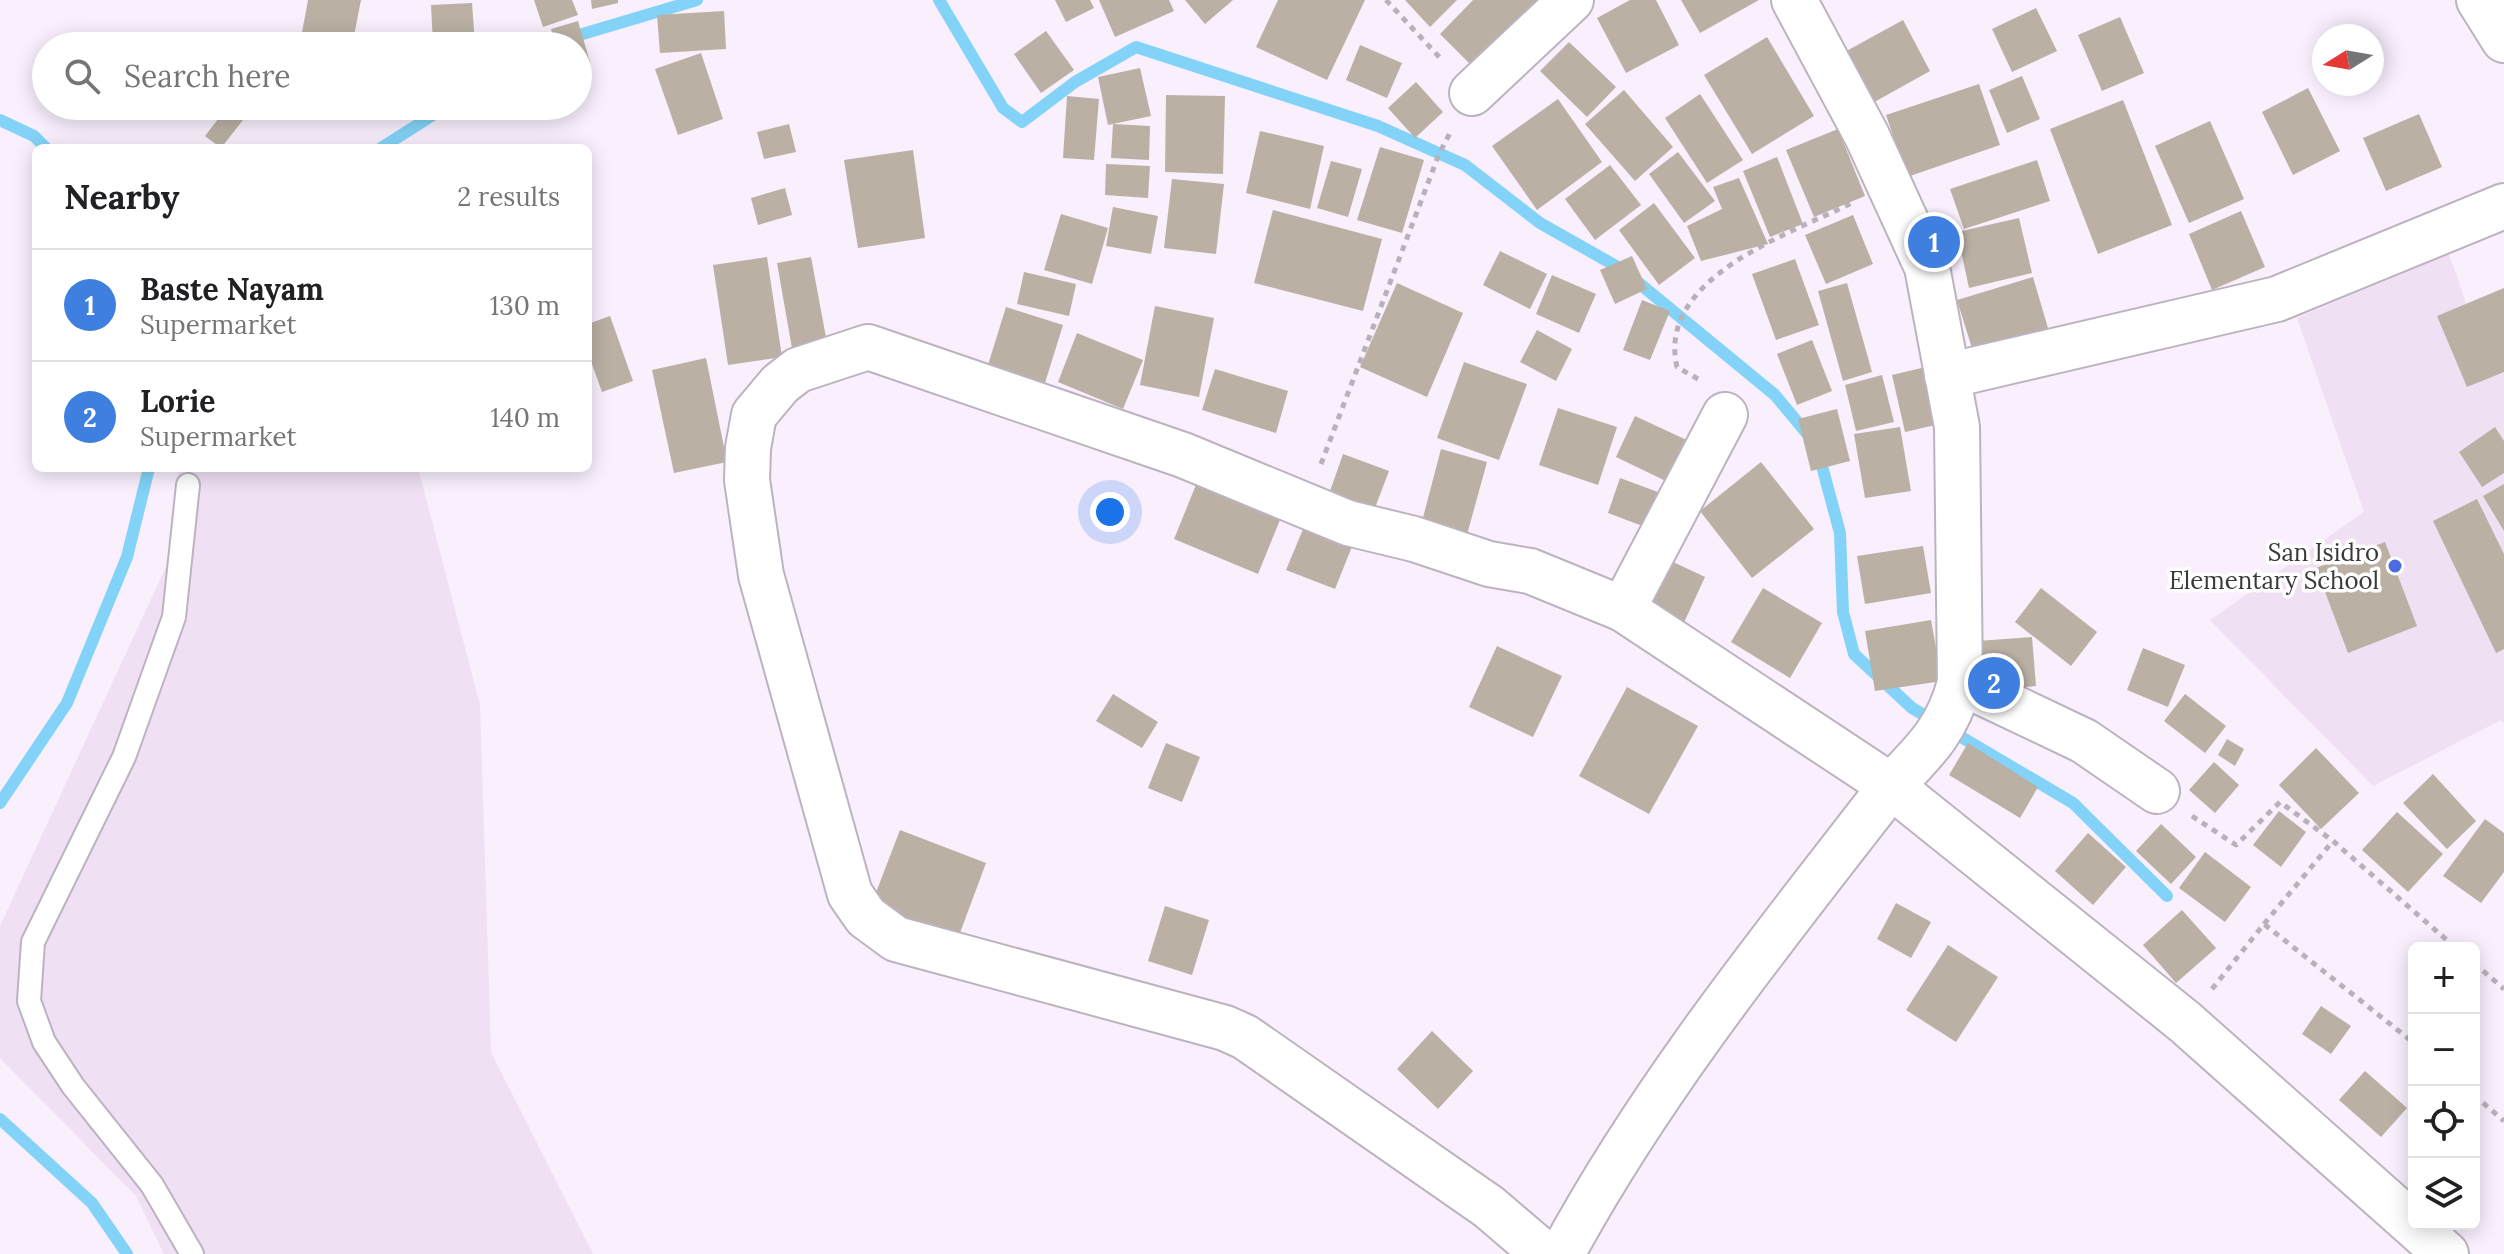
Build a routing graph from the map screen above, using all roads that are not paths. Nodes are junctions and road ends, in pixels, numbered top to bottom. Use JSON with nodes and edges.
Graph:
{"nodes":[{"id":1,"x":1571,"y":0,"type":"edge"},
{"id":2,"x":1794,"y":0,"type":"edge"},
{"id":3,"x":2479,"y":0,"type":"edge"},
{"id":4,"x":2504,"y":40,"type":"edge"},
{"id":5,"x":1472,"y":93,"type":"road end"},
{"id":6,"x":2504,"y":206,"type":"edge"},
{"id":7,"x":1947,"y":376,"type":"junction"},
{"id":8,"x":1725,"y":415,"type":"road end"},
{"id":9,"x":188,"y":485,"type":"dead end"},
{"id":10,"x":1623,"y":609,"type":"junction"},
{"id":11,"x":1948,"y":713,"type":"junction"},
{"id":12,"x":1891,"y":786,"type":"junction"},
{"id":13,"x":2157,"y":791,"type":"road end"},
{"id":14,"x":192,"y":1254,"type":"edge"},
{"id":15,"x":1544,"y":1254,"type":"edge"},
{"id":16,"x":1562,"y":1254,"type":"edge"},
{"id":17,"x":2446,"y":1254,"type":"edge"}],
"edges":[{"from":1,"to":5,"type":"street"},
{"from":2,"to":7,"type":"street"},
{"from":3,"to":4,"type":"street"},
{"from":6,"to":7,"type":"street"},
{"from":7,"to":11,"type":"street"},
{"from":8,"to":10,"type":"street"},
{"from":9,"to":14,"type":"lane"},
{"from":10,"to":12,"type":"street"},
{"from":10,"to":15,"type":"street"},
{"from":11,"to":12,"type":"street"},
{"from":11,"to":13,"type":"street"},
{"from":12,"to":16,"type":"street"},
{"from":12,"to":17,"type":"street"}]}
